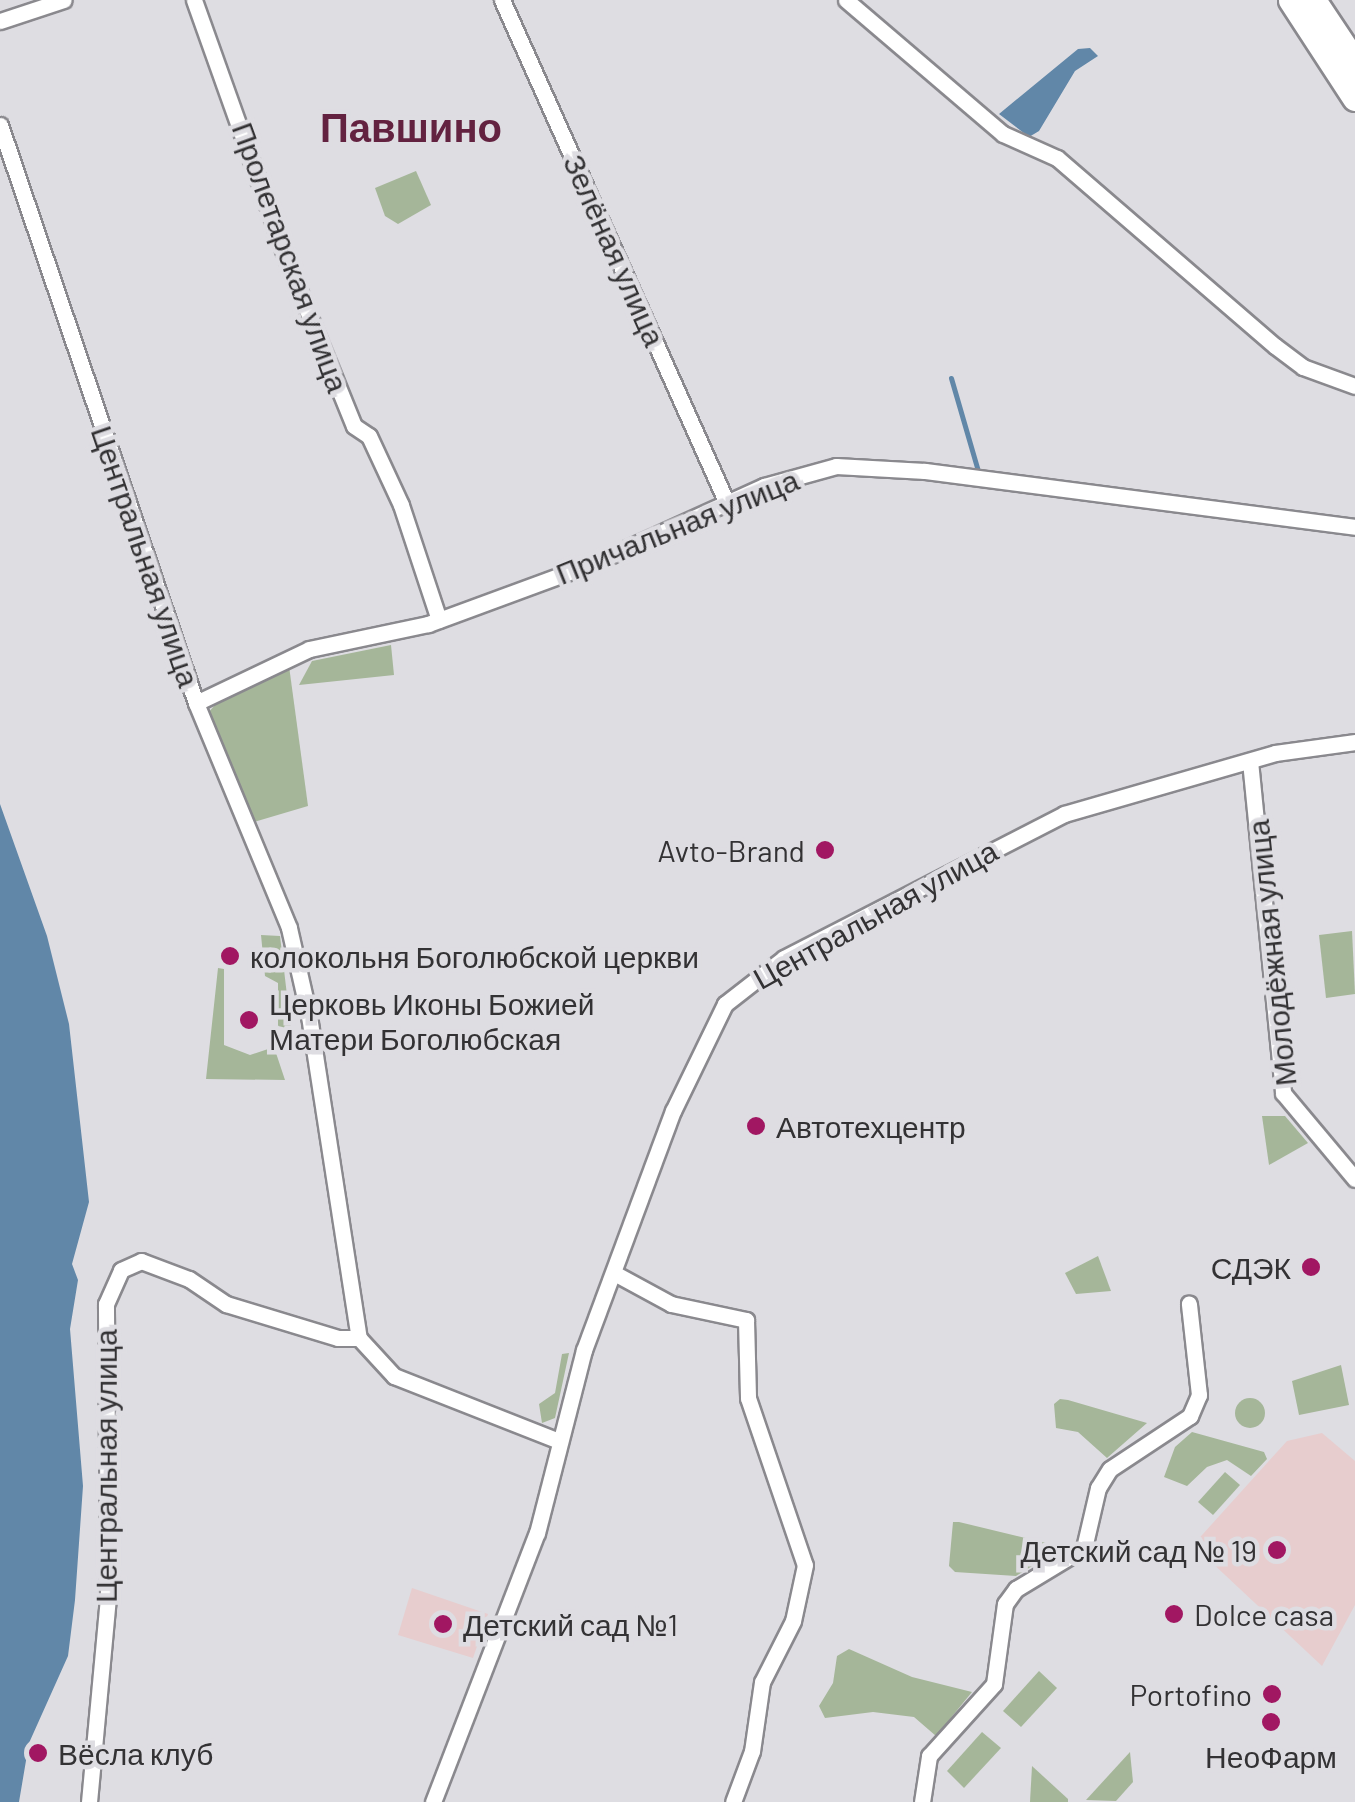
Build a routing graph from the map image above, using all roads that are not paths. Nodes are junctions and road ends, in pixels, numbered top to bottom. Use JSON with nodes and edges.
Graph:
{"nodes":[{"id":1,"x":64,"y":0,"type":"edge"},
{"id":2,"x":194,"y":0,"type":"edge"},
{"id":3,"x":502,"y":0,"type":"edge"},
{"id":4,"x":846,"y":0,"type":"edge"},
{"id":5,"x":1290,"y":0,"type":"edge"},
{"id":6,"x":1313,"y":0,"type":"edge"},
{"id":7,"x":0,"y":21,"type":"edge"},
{"id":8,"x":1355,"y":63,"type":"edge"},
{"id":9,"x":1355,"y":98,"type":"edge"},
{"id":10,"x":0,"y":125,"type":"edge"},
{"id":11,"x":1355,"y":386,"type":"edge"},
{"id":12,"x":726,"y":502,"type":"junction"},
{"id":13,"x":1355,"y":527,"type":"edge"},
{"id":14,"x":439,"y":620,"type":"junction"},
{"id":15,"x":196,"y":703,"type":"junction"},
{"id":16,"x":1355,"y":742,"type":"edge"},
{"id":17,"x":1250,"y":761,"type":"junction"},
{"id":18,"x":1355,"y":1179,"type":"edge"},
{"id":19,"x":614,"y":1274,"type":"junction"},
{"id":20,"x":1188,"y":1304,"type":"dead end"},
{"id":21,"x":359,"y":1338,"type":"junction"},
{"id":22,"x":559,"y":1441,"type":"junction"},
{"id":23,"x":88,"y":1802,"type":"edge"},
{"id":24,"x":433,"y":1802,"type":"edge"},
{"id":25,"x":733,"y":1802,"type":"edge"},
{"id":26,"x":922,"y":1802,"type":"edge"}],
"edges":[{"from":1,"to":7,"type":"street"},
{"from":2,"to":14,"type":"street","name":"Пролетарская улица"},
{"from":3,"to":12,"type":"street","name":"Зелёная улица"},
{"from":4,"to":11,"type":"street"},
{"from":5,"to":9,"type":"main road"},
{"from":6,"to":8,"type":"main road"},
{"from":10,"to":15,"type":"street","name":"Центральная улица"},
{"from":12,"to":13,"type":"street","name":"Причальная улица"},
{"from":12,"to":14,"type":"street","name":"Причальная улица"},
{"from":14,"to":15,"type":"street","name":"Причальная улица"},
{"from":15,"to":21,"type":"street","name":"Центральная улица"},
{"from":16,"to":17,"type":"street","name":"Центральная улица"},
{"from":17,"to":18,"type":"street","name":"Молодёжная улица"},
{"from":17,"to":19,"type":"street","name":"Центральная улица"},
{"from":19,"to":22,"type":"street","name":"Центральная улица"},
{"from":19,"to":25,"type":"street"},
{"from":20,"to":26,"type":"street"},
{"from":21,"to":22,"type":"street"},
{"from":21,"to":23,"type":"street","name":"Центральная улица"},
{"from":22,"to":24,"type":"street","name":"Центральная улица"}]}
